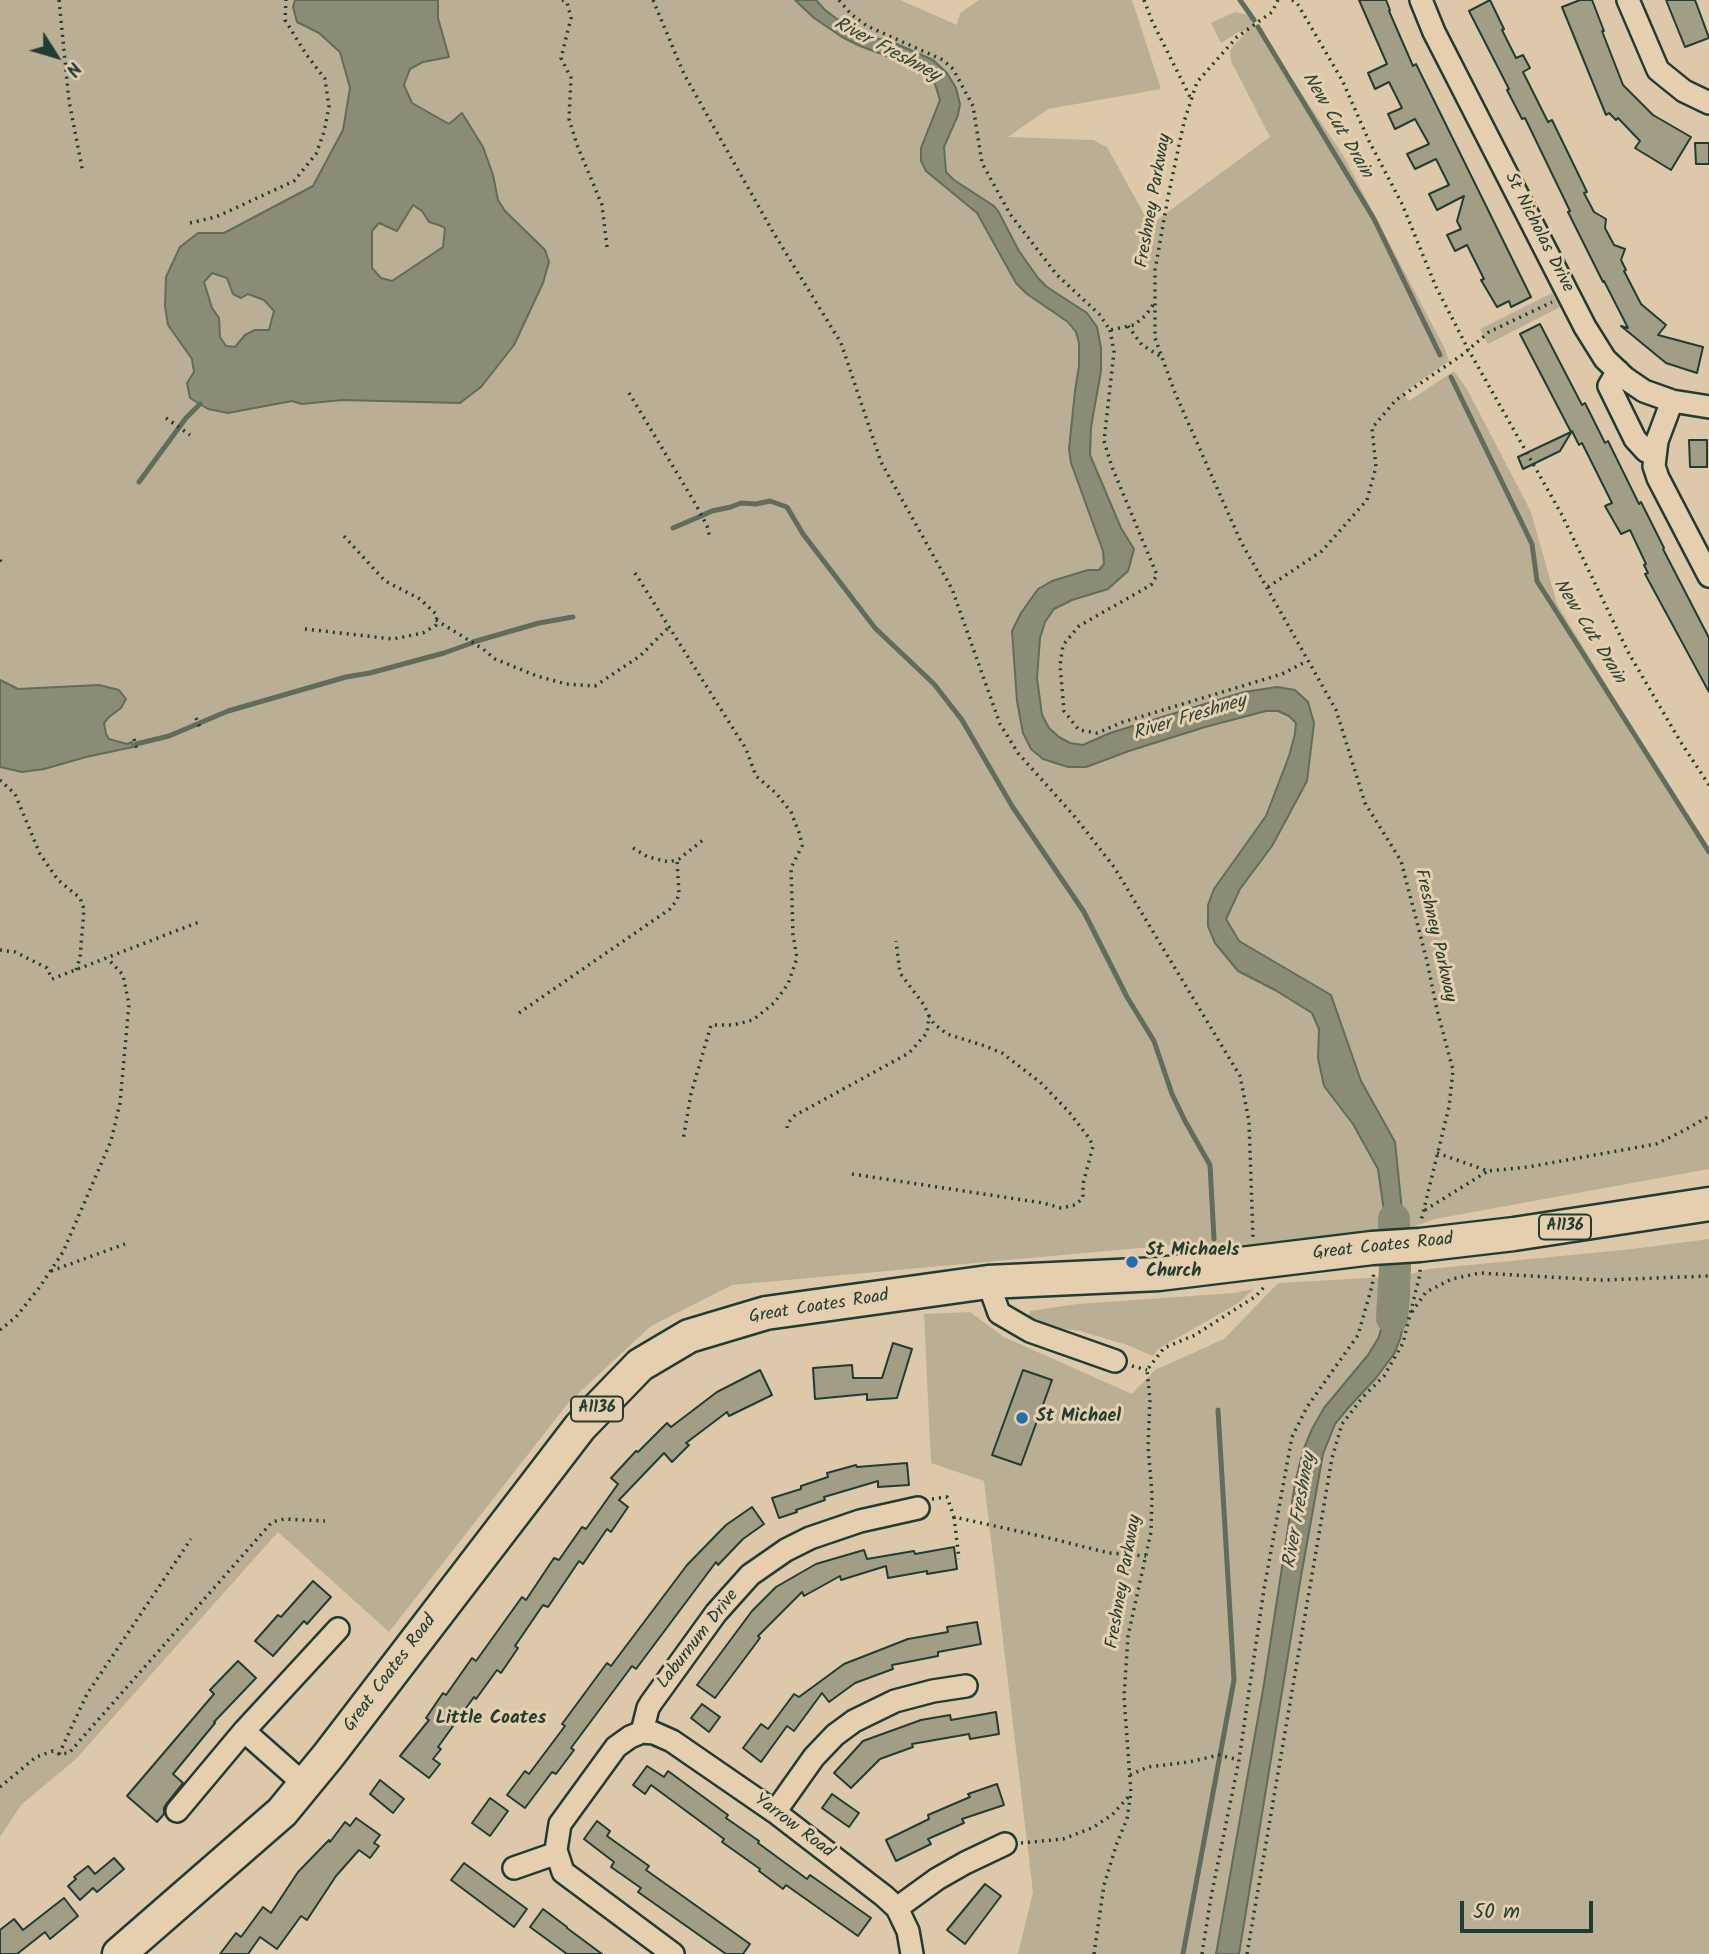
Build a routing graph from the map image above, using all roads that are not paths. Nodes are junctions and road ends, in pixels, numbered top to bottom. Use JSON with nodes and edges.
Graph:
{"nodes":[{"id":1,"x":1420,"y":0,"type":"edge"},
{"id":2,"x":1629,"y":0,"type":"edge"},
{"id":3,"x":1709,"y":103,"type":"edge"},
{"id":4,"x":1618,"y":371,"type":"junction"},
{"id":5,"x":1672,"y":401,"type":"junction"},
{"id":6,"x":1709,"y":407,"type":"edge"},
{"id":7,"x":1655,"y":454,"type":"junction"},
{"id":8,"x":1709,"y":576,"type":"edge"},
{"id":9,"x":1709,"y":1204,"type":"edge"},
{"id":10,"x":988,"y":1282,"type":"junction"},
{"id":11,"x":1115,"y":1361,"type":"dead end"},
{"id":12,"x":918,"y":1508,"type":"road end"},
{"id":13,"x":338,"y":1629,"type":"dead end"},
{"id":14,"x":966,"y":1686,"type":"dead end"},
{"id":15,"x":244,"y":1731,"type":"junction"},
{"id":16,"x":642,"y":1731,"type":"junction"},
{"id":17,"x":304,"y":1784,"type":"junction"},
{"id":18,"x":177,"y":1811,"type":"dead end"},
{"id":19,"x":775,"y":1812,"type":"junction"},
{"id":20,"x":1005,"y":1844,"type":"road end"},
{"id":21,"x":557,"y":1853,"type":"junction"},
{"id":22,"x":514,"y":1868,"type":"dead end"},
{"id":23,"x":897,"y":1908,"type":"junction"},
{"id":24,"x":119,"y":1954,"type":"edge"},
{"id":25,"x":673,"y":1954,"type":"edge"},
{"id":26,"x":912,"y":1954,"type":"edge"}],
"edges":[{"from":1,"to":4,"type":"street","name":"St Nicholas Drive"},
{"from":2,"to":3,"type":"street"},
{"from":4,"to":5,"type":"street","name":"St Nicholas Drive"},
{"from":4,"to":7,"type":"street"},
{"from":5,"to":6,"type":"street","name":"St Nicholas Drive"},
{"from":5,"to":7,"type":"street"},
{"from":7,"to":8,"type":"street"},
{"from":9,"to":10,"type":"main road","name":"Great Coates Road","number":"A1136"},
{"from":10,"to":11,"type":"street"},
{"from":10,"to":17,"type":"main road","name":"Great Coates Road","number":"A1136"},
{"from":12,"to":16,"type":"street","name":"Laburnum Drive"},
{"from":13,"to":15,"type":"street"},
{"from":14,"to":19,"type":"street"},
{"from":15,"to":17,"type":"street"},
{"from":15,"to":18,"type":"street"},
{"from":16,"to":19,"type":"street","name":"Yarrow Road"},
{"from":16,"to":21,"type":"street"},
{"from":17,"to":24,"type":"main road","name":"Great Coates Road","number":"A1136"},
{"from":19,"to":23,"type":"street","name":"Yarrow Road"},
{"from":20,"to":23,"type":"street"},
{"from":21,"to":22,"type":"street"},
{"from":21,"to":25,"type":"street"},
{"from":23,"to":26,"type":"street","name":"Yarrow Road"}]}
